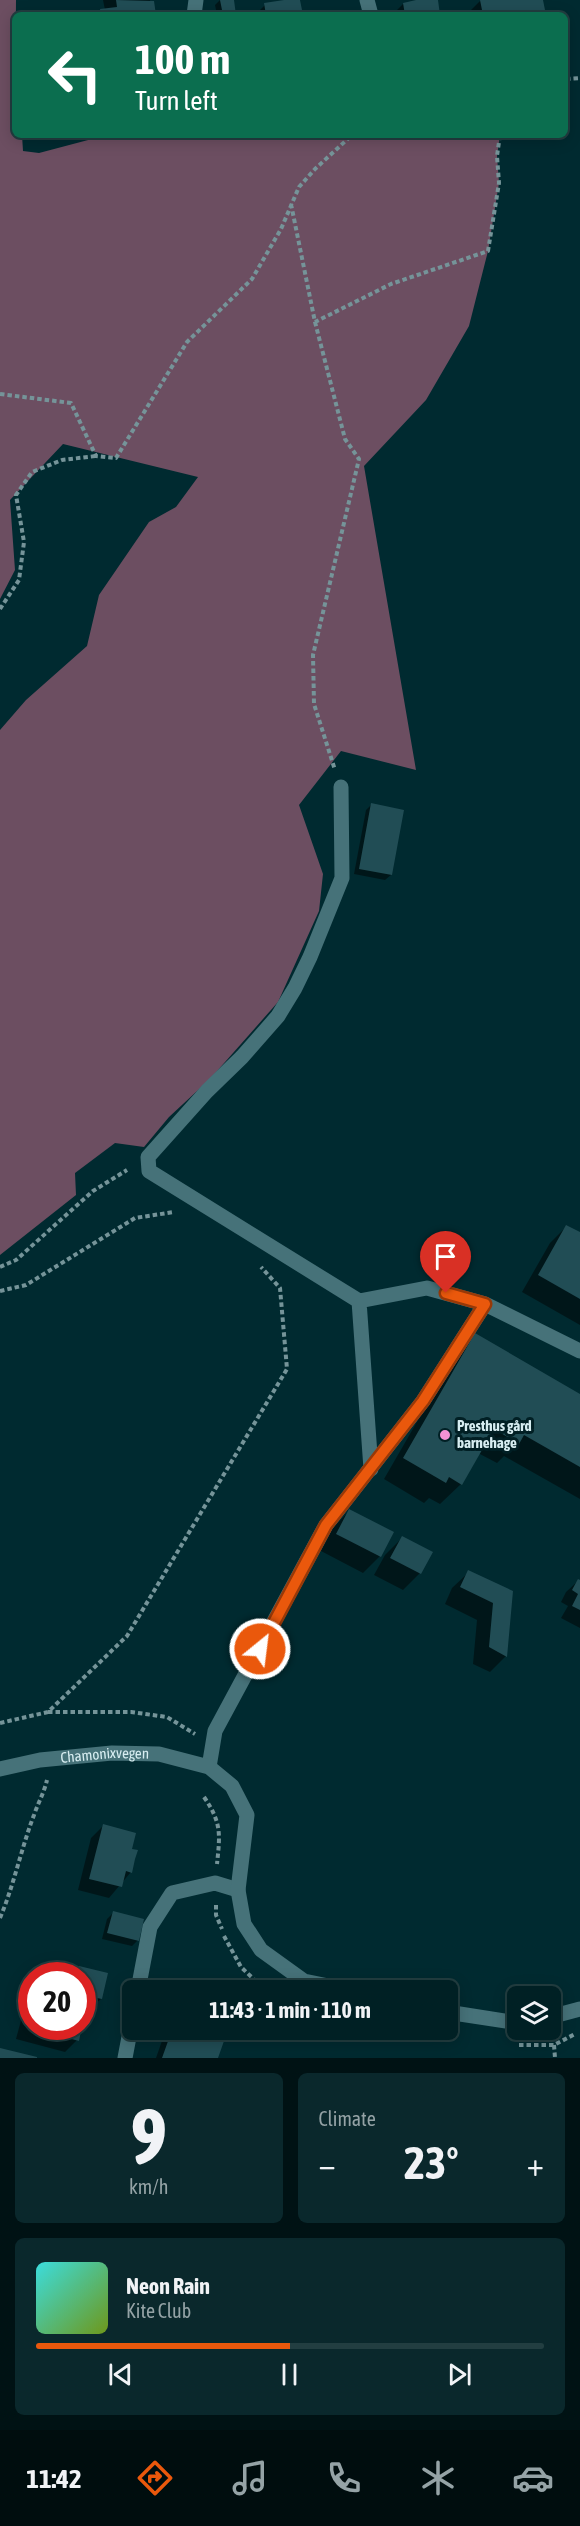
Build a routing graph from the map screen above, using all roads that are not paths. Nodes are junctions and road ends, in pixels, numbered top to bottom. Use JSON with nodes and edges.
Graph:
{"nodes":[{"id":1,"x":341,"y":787,"type":"road end"},
{"id":2,"x":359,"y":1301,"type":"junction"},
{"id":3,"x":485,"y":1304,"type":"junction"},
{"id":4,"x":580,"y":1351,"type":"edge"},
{"id":5,"x":371,"y":1469,"type":"junction"},
{"id":6,"x":209,"y":1767,"type":"junction"},
{"id":7,"x":0,"y":1769,"type":"edge"},
{"id":8,"x":238,"y":1890,"type":"junction"},
{"id":9,"x":140,"y":1980,"type":"edge"},
{"id":10,"x":303,"y":1980,"type":"edge"},
{"id":11,"x":580,"y":2009,"type":"edge"},
{"id":12,"x":458,"y":2014,"type":"edge"},
{"id":13,"x":561,"y":2014,"type":"edge"},
{"id":14,"x":507,"y":2021,"type":"edge"},
{"id":15,"x":128,"y":2040,"type":"edge"},
{"id":16,"x":125,"y":2058,"type":"edge"}],
"edges":[{"from":1,"to":2,"type":"street"},
{"from":2,"to":3,"type":"street"},
{"from":2,"to":5,"type":"street"},
{"from":3,"to":4,"type":"street"},
{"from":3,"to":5,"type":"street"},
{"from":5,"to":6,"type":"street"},
{"from":6,"to":7,"type":"street","name":"Chamonixvegen"},
{"from":6,"to":8,"type":"street","name":"Chamonixvegen"},
{"from":8,"to":9,"type":"street"},
{"from":8,"to":10,"type":"street","name":"Chamonixvegen"},
{"from":11,"to":13,"type":"street"},
{"from":12,"to":14,"type":"street"},
{"from":15,"to":16,"type":"street"}]}
